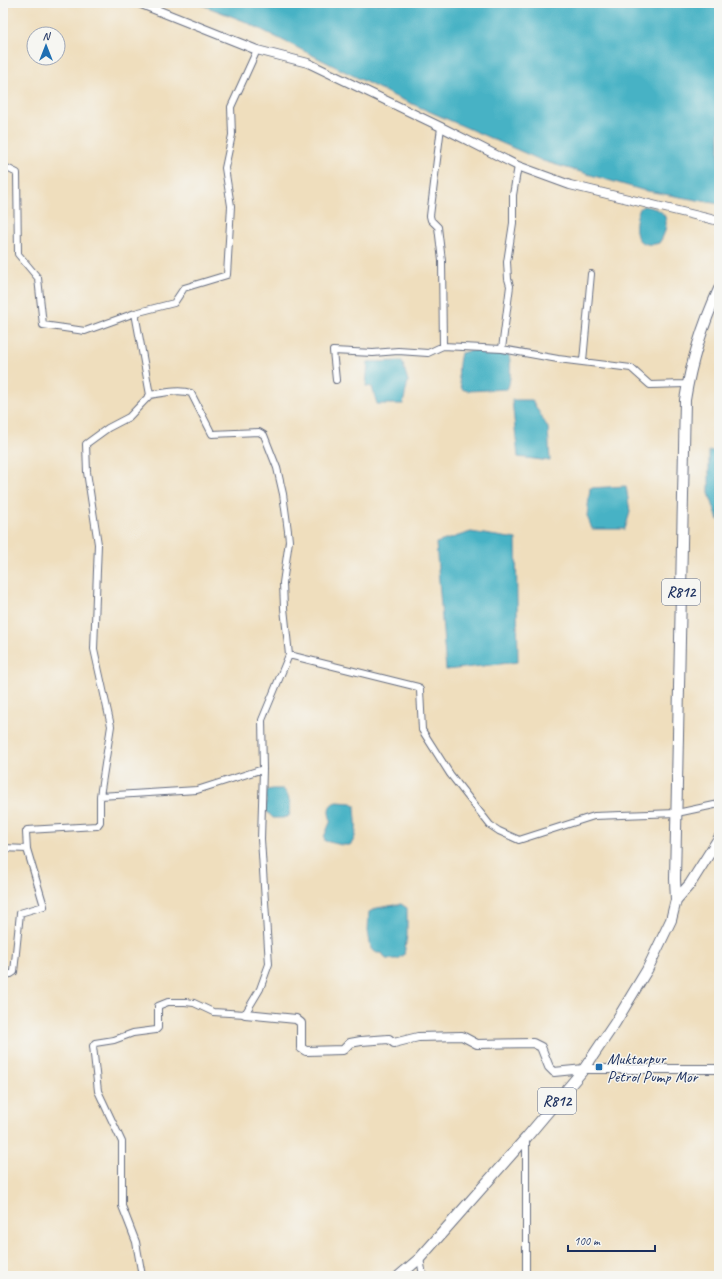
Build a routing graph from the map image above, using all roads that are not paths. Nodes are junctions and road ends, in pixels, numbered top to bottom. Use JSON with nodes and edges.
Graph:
{"nodes":[{"id":1,"x":139,"y":3,"type":"edge"},
{"id":2,"x":257,"y":50,"type":"junction"},
{"id":3,"x":441,"y":127,"type":"junction"},
{"id":4,"x":3,"y":166,"type":"edge"},
{"id":5,"x":518,"y":166,"type":"junction"},
{"id":6,"x":719,"y":221,"type":"edge"},
{"id":7,"x":591,"y":274,"type":"dead end"},
{"id":8,"x":719,"y":290,"type":"edge"},
{"id":9,"x":135,"y":313,"type":"junction"},
{"id":10,"x":443,"y":346,"type":"junction"},
{"id":11,"x":502,"y":348,"type":"junction"},
{"id":12,"x":584,"y":361,"type":"junction"},
{"id":13,"x":336,"y":380,"type":"dead end"},
{"id":14,"x":688,"y":381,"type":"junction"},
{"id":15,"x":150,"y":395,"type":"junction"},
{"id":16,"x":289,"y":655,"type":"junction"},
{"id":17,"x":263,"y":769,"type":"junction"},
{"id":18,"x":100,"y":796,"type":"junction"},
{"id":19,"x":719,"y":804,"type":"edge"},
{"id":20,"x":676,"y":813,"type":"junction"},
{"id":21,"x":719,"y":839,"type":"edge"},
{"id":22,"x":3,"y":848,"type":"edge"},
{"id":23,"x":27,"y":849,"type":"junction"},
{"id":24,"x":676,"y":900,"type":"junction"},
{"id":25,"x":3,"y":975,"type":"edge"},
{"id":26,"x":245,"y":1014,"type":"junction"},
{"id":27,"x":584,"y":1069,"type":"junction"},
{"id":28,"x":719,"y":1069,"type":"edge"},
{"id":29,"x":526,"y":1138,"type":"junction"},
{"id":30,"x":420,"y":1258,"type":"junction"},
{"id":31,"x":142,"y":1276,"type":"edge"},
{"id":32,"x":399,"y":1276,"type":"edge"},
{"id":33,"x":423,"y":1276,"type":"edge"},
{"id":34,"x":526,"y":1276,"type":"edge"}],
"edges":[{"from":1,"to":2,"type":"street"},
{"from":2,"to":3,"type":"street"},
{"from":2,"to":9,"type":"street"},
{"from":3,"to":5,"type":"street"},
{"from":3,"to":10,"type":"street"},
{"from":4,"to":9,"type":"street"},
{"from":5,"to":6,"type":"street"},
{"from":5,"to":11,"type":"street"},
{"from":7,"to":12,"type":"street"},
{"from":8,"to":14,"type":"main road","number":"R812"},
{"from":9,"to":15,"type":"street"},
{"from":10,"to":11,"type":"street"},
{"from":10,"to":13,"type":"street"},
{"from":11,"to":12,"type":"street"},
{"from":12,"to":14,"type":"street"},
{"from":14,"to":20,"type":"main road","number":"R812"},
{"from":15,"to":16,"type":"street"},
{"from":15,"to":18,"type":"street"},
{"from":16,"to":17,"type":"street"},
{"from":16,"to":20,"type":"street"},
{"from":17,"to":18,"type":"street"},
{"from":17,"to":26,"type":"street"},
{"from":18,"to":23,"type":"street"},
{"from":19,"to":20,"type":"street"},
{"from":20,"to":24,"type":"main road","number":"R812"},
{"from":21,"to":24,"type":"main road"},
{"from":22,"to":23,"type":"street"},
{"from":23,"to":25,"type":"street"},
{"from":24,"to":27,"type":"main road","number":"R812"},
{"from":26,"to":27,"type":"street"},
{"from":26,"to":31,"type":"street"},
{"from":27,"to":28,"type":"street"},
{"from":27,"to":29,"type":"main road","number":"R812"},
{"from":29,"to":30,"type":"main road","number":"R812"},
{"from":29,"to":34,"type":"street"},
{"from":30,"to":32,"type":"main road","number":"R812"},
{"from":30,"to":33,"type":"street"}]}
